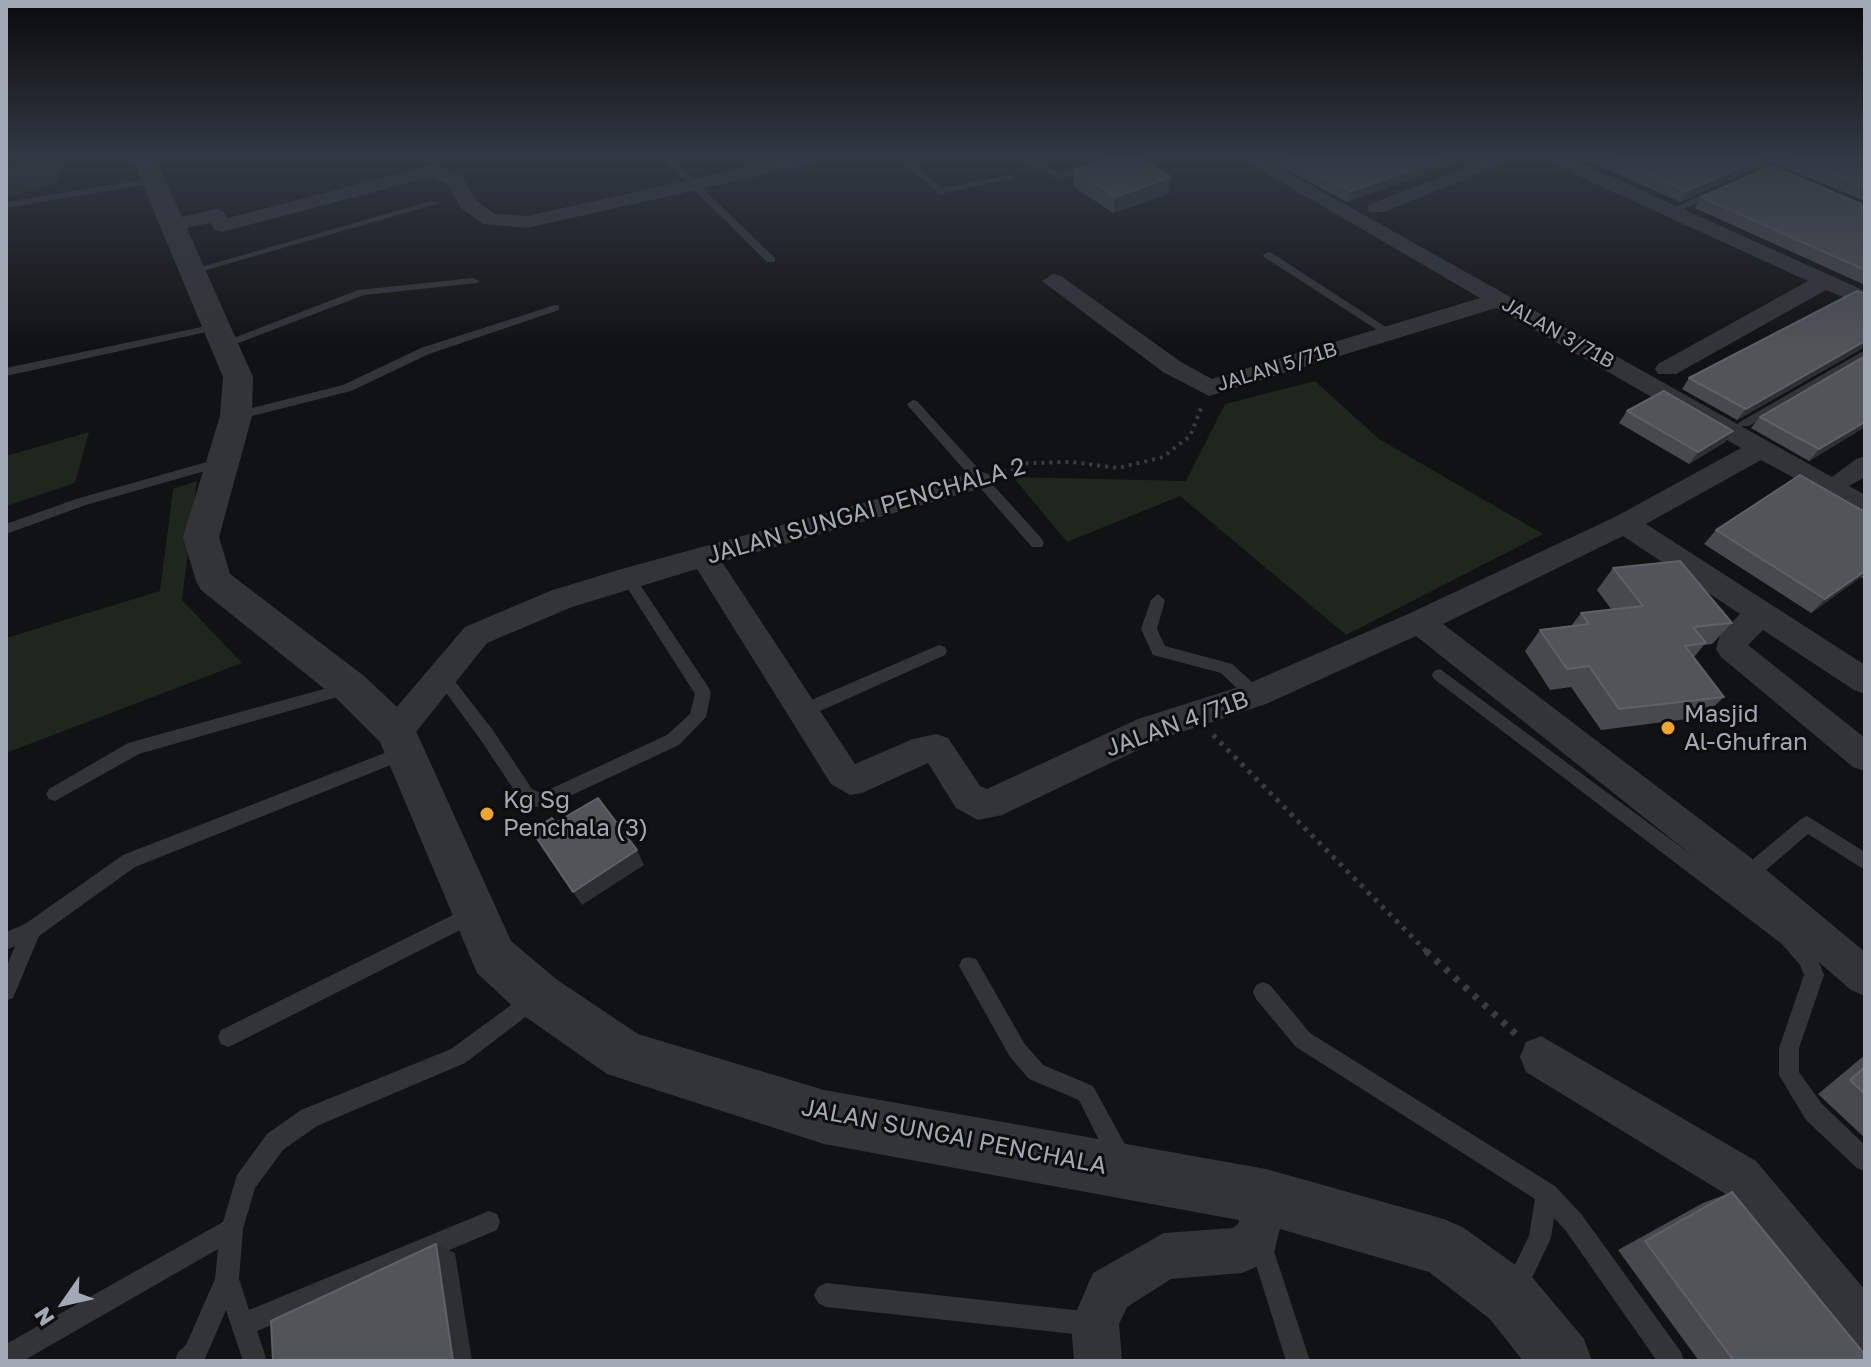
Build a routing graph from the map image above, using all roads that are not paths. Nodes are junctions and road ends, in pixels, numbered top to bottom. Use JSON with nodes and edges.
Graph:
{"nodes":[{"id":1,"x":182,"y":223,"type":"edge"},
{"id":2,"x":364,"y":223,"type":"edge"},
{"id":3,"x":734,"y":223,"type":"edge"},
{"id":4,"x":1364,"y":223,"type":"edge"},
{"id":5,"x":1698,"y":223,"type":"edge"},
{"id":6,"x":172,"y":225,"type":"joint"},
{"id":7,"x":1268,"y":255,"type":"dead end"},
{"id":8,"x":771,"y":260,"type":"dead end"},
{"id":9,"x":192,"y":271,"type":"junction"},
{"id":10,"x":473,"y":281,"type":"dead end"},
{"id":11,"x":1053,"y":281,"type":"dead end"},
{"id":12,"x":1825,"y":281,"type":"junction"},
{"id":13,"x":1498,"y":299,"type":"junction"},
{"id":14,"x":1865,"y":299,"type":"edge"},
{"id":15,"x":555,"y":308,"type":"dead end"},
{"id":16,"x":1389,"y":333,"type":"junction"},
{"id":17,"x":220,"y":336,"type":"junction"},
{"id":18,"x":1865,"y":354,"type":"edge"},
{"id":19,"x":1667,"y":369,"type":"dead end"},
{"id":20,"x":6,"y":372,"type":"edge"},
{"id":21,"x":913,"y":404,"type":"dead end"},
{"id":22,"x":236,"y":416,"type":"junction"},
{"id":23,"x":1744,"y":423,"type":"edge"},
{"id":24,"x":1762,"y":448,"type":"junction"},
{"id":25,"x":221,"y":462,"type":"junction"},
{"id":26,"x":979,"y":480,"type":"junction"},
{"id":27,"x":1865,"y":507,"type":"edge"},
{"id":28,"x":1625,"y":524,"type":"junction"},
{"id":29,"x":6,"y":529,"type":"edge"},
{"id":30,"x":1037,"y":543,"type":"dead end"},
{"id":31,"x":704,"y":557,"type":"junction"},
{"id":32,"x":628,"y":578,"type":"junction"},
{"id":33,"x":1158,"y":600,"type":"dead end"},
{"id":34,"x":1762,"y":614,"type":"junction"},
{"id":35,"x":1419,"y":622,"type":"junction"},
{"id":36,"x":939,"y":651,"type":"dead end"},
{"id":37,"x":441,"y":675,"type":"junction"},
{"id":38,"x":1440,"y":675,"type":"dead end"},
{"id":39,"x":1865,"y":681,"type":"edge"},
{"id":40,"x":350,"y":687,"type":"junction"},
{"id":41,"x":1255,"y":695,"type":"junction"},
{"id":42,"x":801,"y":712,"type":"junction"},
{"id":43,"x":400,"y":742,"type":"junction"},
{"id":44,"x":1865,"y":757,"type":"edge"},
{"id":45,"x":55,"y":794,"type":"dead end"},
{"id":46,"x":1865,"y":862,"type":"edge"},
{"id":47,"x":1746,"y":876,"type":"junction"},
{"id":48,"x":474,"y":913,"type":"junction"},
{"id":49,"x":32,"y":930,"type":"junction"},
{"id":50,"x":6,"y":941,"type":"edge"},
{"id":51,"x":969,"y":966,"type":"dead end"},
{"id":52,"x":1865,"y":977,"type":"edge"},
{"id":53,"x":6,"y":991,"type":"edge"},
{"id":54,"x":1263,"y":992,"type":"dead end"},
{"id":55,"x":538,"y":996,"type":"junction"},
{"id":56,"x":228,"y":1037,"type":"dead end"},
{"id":57,"x":1541,"y":1057,"type":"road end"},
{"id":58,"x":1865,"y":1160,"type":"edge"},
{"id":59,"x":1126,"y":1170,"type":"junction"},
{"id":60,"x":1547,"y":1194,"type":"junction"},
{"id":61,"x":1262,"y":1217,"type":"junction"},
{"id":62,"x":489,"y":1222,"type":"dead end"},
{"id":63,"x":232,"y":1229,"type":"junction"},
{"id":64,"x":227,"y":1279,"type":"junction"},
{"id":65,"x":826,"y":1295,"type":"dead end"},
{"id":66,"x":1511,"y":1298,"type":"junction"},
{"id":67,"x":242,"y":1325,"type":"junction"},
{"id":68,"x":1865,"y":1327,"type":"edge"},
{"id":69,"x":1096,"y":1343,"type":"edge"},
{"id":70,"x":6,"y":1357,"type":"edge"},
{"id":71,"x":187,"y":1361,"type":"edge"},
{"id":72,"x":255,"y":1361,"type":"edge"},
{"id":73,"x":1298,"y":1361,"type":"edge"},
{"id":74,"x":1562,"y":1361,"type":"edge"},
{"id":75,"x":1672,"y":1361,"type":"edge"}],
"edges":[{"from":1,"to":6,"type":"street"},
{"from":2,"to":9,"type":"lane"},
{"from":3,"to":8,"type":"lane"},
{"from":4,"to":13,"type":"street","name":"JALAN 3/71B"},
{"from":5,"to":12,"type":"street"},
{"from":6,"to":9,"type":"street","name":"JALAN SUNGAI PENCHALA"},
{"from":7,"to":16,"type":"lane","name":"JALAN 5/71B"},
{"from":9,"to":17,"type":"street","name":"JALAN SUNGAI PENCHALA"},
{"from":10,"to":17,"type":"lane"},
{"from":11,"to":16,"type":"street","name":"JALAN 5/71B"},
{"from":12,"to":14,"type":"street"},
{"from":12,"to":19,"type":"street"},
{"from":13,"to":16,"type":"street","name":"JALAN 5/71B"},
{"from":13,"to":24,"type":"street","name":"JALAN 3/71B"},
{"from":15,"to":22,"type":"lane"},
{"from":17,"to":20,"type":"lane"},
{"from":17,"to":22,"type":"street","name":"JALAN SUNGAI PENCHALA"},
{"from":18,"to":23,"type":"lane"},
{"from":21,"to":26,"type":"lane"},
{"from":22,"to":25,"type":"street","name":"JALAN SUNGAI PENCHALA"},
{"from":24,"to":27,"type":"street","name":"JALAN 3/71B"},
{"from":24,"to":28,"type":"street","name":"JALAN 4/71B"},
{"from":25,"to":29,"type":"lane"},
{"from":25,"to":40,"type":"street","name":"JALAN SUNGAI PENCHALA"},
{"from":26,"to":30,"type":"lane"},
{"from":26,"to":31,"type":"street","name":"JALAN SUNGAI PENCHALA 2"},
{"from":28,"to":34,"type":"street"},
{"from":28,"to":35,"type":"street","name":"JALAN 4/71B"},
{"from":31,"to":32,"type":"street","name":"JALAN SUNGAI PENCHALA 2"},
{"from":31,"to":42,"type":"street","name":"JALAN 4/71B"},
{"from":32,"to":37,"type":"street","name":"JALAN SUNGAI PENCHALA 2"},
{"from":32,"to":37,"type":"lane"},
{"from":33,"to":41,"type":"lane"},
{"from":34,"to":39,"type":"street"},
{"from":34,"to":44,"type":"street"},
{"from":35,"to":41,"type":"street","name":"JALAN 4/71B"},
{"from":35,"to":47,"type":"street"},
{"from":36,"to":42,"type":"lane"},
{"from":37,"to":43,"type":"street","name":"JALAN SUNGAI PENCHALA 2"},
{"from":38,"to":58,"type":"lane"},
{"from":40,"to":43,"type":"street","name":"JALAN SUNGAI PENCHALA"},
{"from":40,"to":45,"type":"lane"},
{"from":41,"to":42,"type":"street","name":"JALAN 4/71B"},
{"from":43,"to":48,"type":"street","name":"JALAN SUNGAI PENCHALA"},
{"from":43,"to":49,"type":"lane"},
{"from":46,"to":47,"type":"lane"},
{"from":47,"to":52,"type":"street"},
{"from":48,"to":55,"type":"street","name":"JALAN SUNGAI PENCHALA"},
{"from":48,"to":56,"type":"lane"},
{"from":49,"to":50,"type":"lane"},
{"from":49,"to":53,"type":"lane"},
{"from":51,"to":59,"type":"lane"},
{"from":54,"to":60,"type":"lane"},
{"from":55,"to":59,"type":"street","name":"JALAN SUNGAI PENCHALA"},
{"from":55,"to":63,"type":"lane"},
{"from":57,"to":68,"type":"street"},
{"from":59,"to":61,"type":"street","name":"JALAN SUNGAI PENCHALA"},
{"from":60,"to":66,"type":"lane"},
{"from":60,"to":75,"type":"lane"},
{"from":61,"to":66,"type":"street","name":"JALAN SUNGAI PENCHALA"},
{"from":61,"to":69,"type":"street"},
{"from":61,"to":73,"type":"lane"},
{"from":62,"to":67,"type":"lane"},
{"from":63,"to":64,"type":"lane"},
{"from":63,"to":70,"type":"lane"},
{"from":64,"to":67,"type":"lane"},
{"from":64,"to":71,"type":"lane"},
{"from":65,"to":69,"type":"lane"},
{"from":66,"to":74,"type":"street","name":"JALAN SUNGAI PENCHALA"},
{"from":67,"to":72,"type":"lane"}]}
